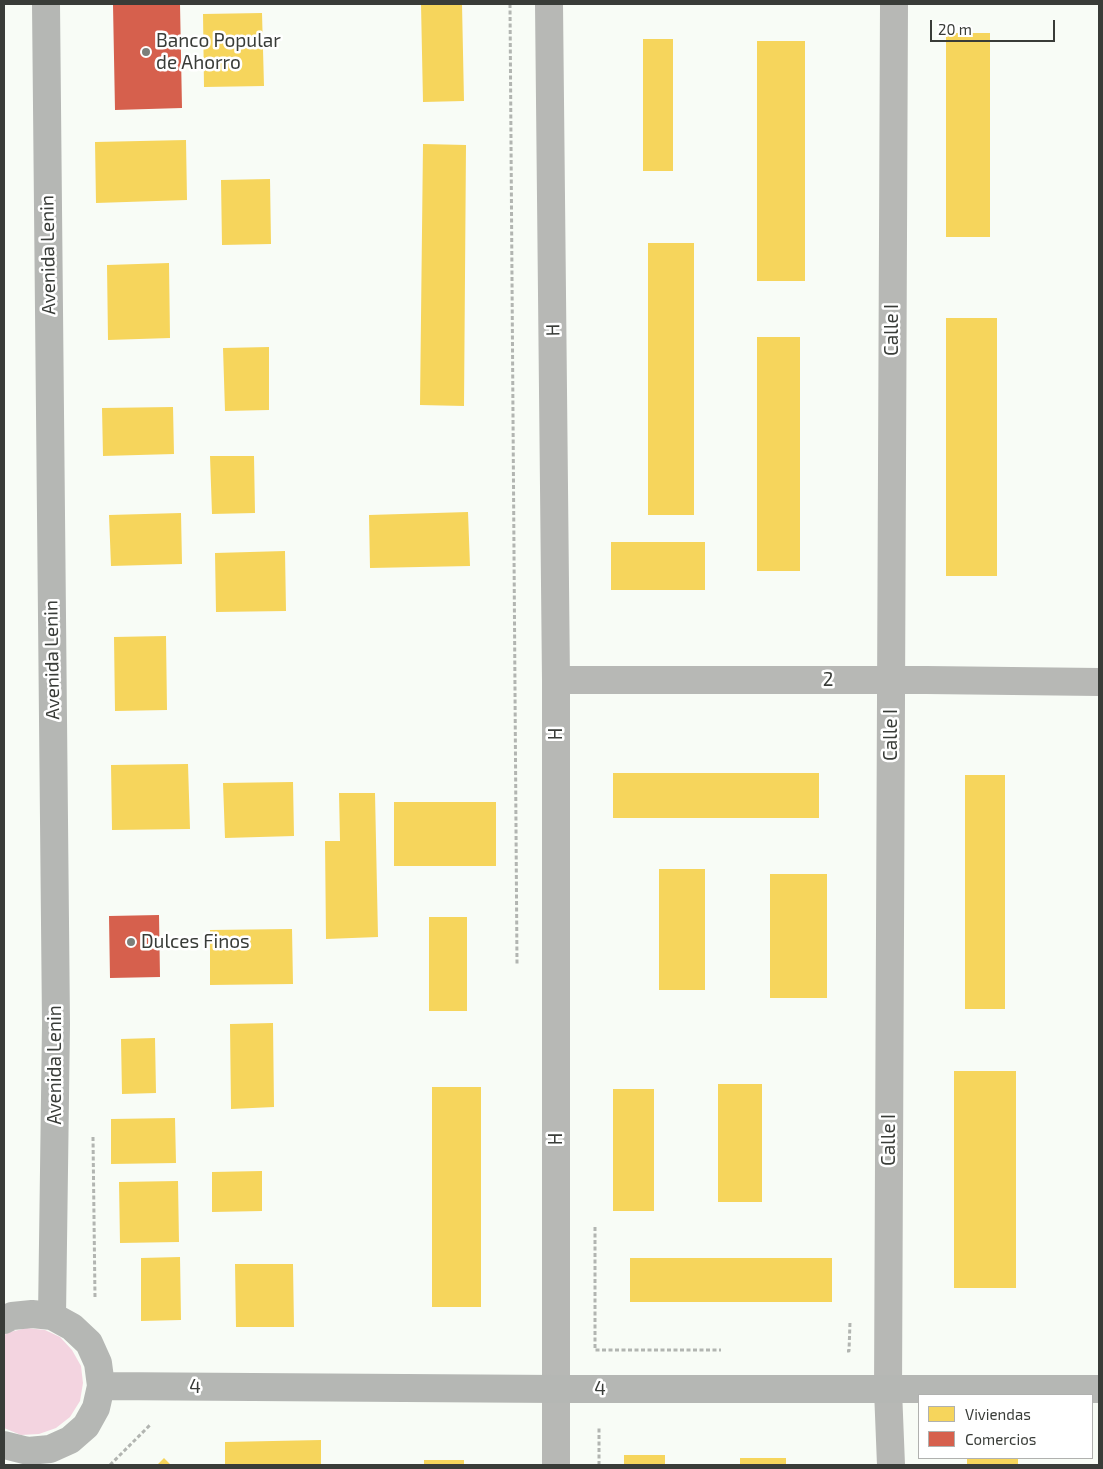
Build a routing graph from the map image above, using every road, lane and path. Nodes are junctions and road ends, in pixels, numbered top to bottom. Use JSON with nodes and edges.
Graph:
{"nodes":[{"id":1,"x":46,"y":4,"type":"edge"},
{"id":2,"x":510,"y":4,"type":"edge"},
{"id":3,"x":550,"y":4,"type":"edge"},
{"id":4,"x":894,"y":4,"type":"edge"},
{"id":5,"x":556,"y":680,"type":"junction"},
{"id":6,"x":891,"y":680,"type":"junction"},
{"id":7,"x":1099,"y":682,"type":"edge"},
{"id":8,"x":517,"y":972,"type":"dead end"},
{"id":9,"x":93,"y":1130,"type":"dead end"},
{"id":10,"x":595,"y":1221,"type":"dead end"},
{"id":11,"x":95,"y":1299,"type":"dead end"},
{"id":12,"x":52,"y":1316,"type":"junction"},
{"id":13,"x":4,"y":1320,"type":"edge"},
{"id":14,"x":850,"y":1321,"type":"dead end"},
{"id":15,"x":722,"y":1350,"type":"dead end"},
{"id":16,"x":840,"y":1351,"type":"dead end"},
{"id":17,"x":101,"y":1386,"type":"junction"},
{"id":18,"x":1099,"y":1388,"type":"edge"},
{"id":19,"x":556,"y":1389,"type":"junction"},
{"id":20,"x":888,"y":1390,"type":"junction"},
{"id":21,"x":160,"y":1424,"type":"dead end"},
{"id":22,"x":599,"y":1426,"type":"dead end"},
{"id":23,"x":5,"y":1452,"type":"edge"},
{"id":24,"x":50,"y":1457,"type":"edge"},
{"id":25,"x":110,"y":1465,"type":"edge"},
{"id":26,"x":556,"y":1465,"type":"edge"},
{"id":27,"x":599,"y":1465,"type":"edge"},
{"id":28,"x":890,"y":1465,"type":"edge"}],
"edges":[{"from":1,"to":12,"type":"street","name":"Avenida Lenin"},
{"from":2,"to":8,"type":"path"},
{"from":3,"to":5,"type":"street","name":"H"},
{"from":4,"to":6,"type":"street","name":"Calle I"},
{"from":5,"to":6,"type":"street","name":"2"},
{"from":5,"to":19,"type":"street","name":"H"},
{"from":6,"to":7,"type":"street","name":"2"},
{"from":6,"to":20,"type":"street","name":"Calle I"},
{"from":9,"to":11,"type":"path"},
{"from":10,"to":15,"type":"path"},
{"from":12,"to":13,"type":"street"},
{"from":12,"to":17,"type":"street"},
{"from":14,"to":16,"type":"path"},
{"from":17,"to":19,"type":"street","name":"4"},
{"from":17,"to":24,"type":"street"},
{"from":18,"to":20,"type":"street","name":"4"},
{"from":19,"to":20,"type":"street","name":"4"},
{"from":19,"to":26,"type":"street","name":"H"},
{"from":20,"to":28,"type":"street","name":"Calle I"},
{"from":21,"to":25,"type":"path"},
{"from":22,"to":27,"type":"path"},
{"from":23,"to":24,"type":"street"}]}
